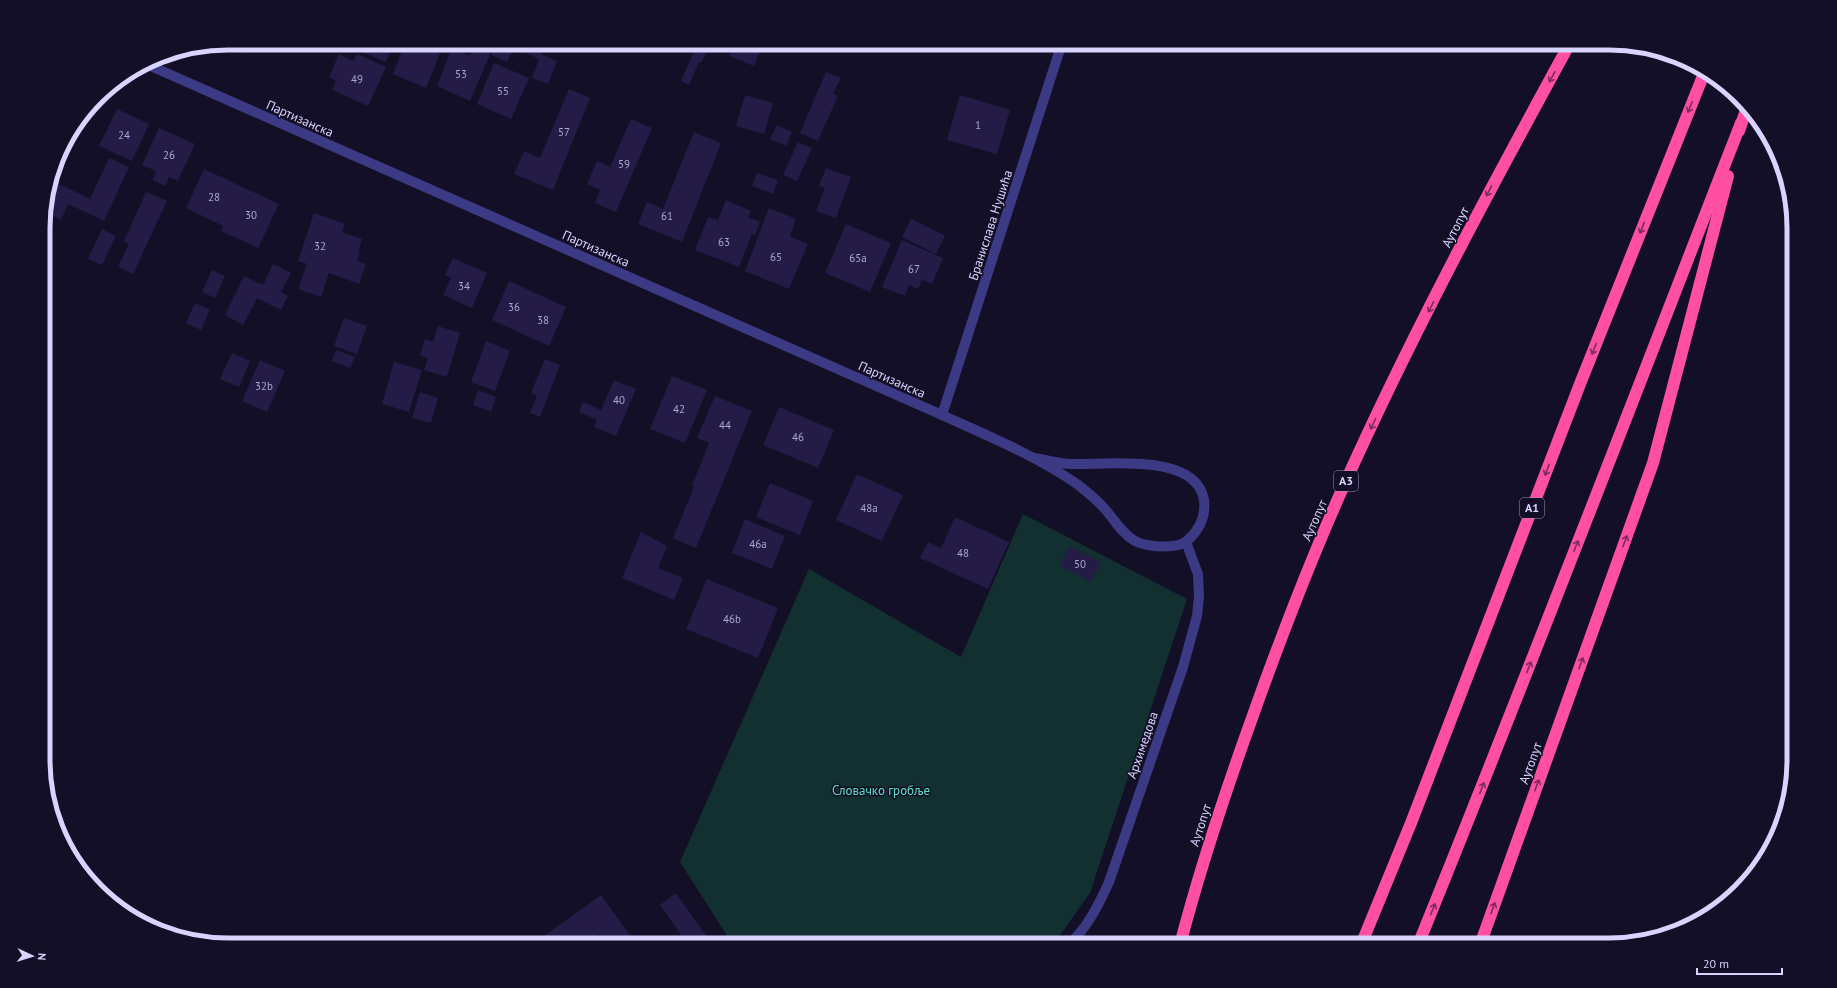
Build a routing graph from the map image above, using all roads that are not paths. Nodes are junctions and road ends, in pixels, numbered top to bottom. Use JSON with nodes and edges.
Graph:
{"nodes":[{"id":1,"x":1060,"y":50,"type":"edge"},
{"id":2,"x":1566,"y":50,"type":"edge"},
{"id":3,"x":152,"y":67,"type":"edge"},
{"id":4,"x":1703,"y":77,"type":"edge"},
{"id":5,"x":1745,"y":113,"type":"edge"},
{"id":6,"x":1741,"y":123,"type":"junction"},
{"id":7,"x":942,"y":415,"type":"junction"},
{"id":8,"x":1035,"y":458,"type":"junction"},
{"id":9,"x":1186,"y":542,"type":"junction"},
{"id":10,"x":1074,"y":938,"type":"edge"},
{"id":11,"x":1182,"y":938,"type":"edge"},
{"id":12,"x":1364,"y":938,"type":"edge"},
{"id":13,"x":1421,"y":938,"type":"edge"},
{"id":14,"x":1483,"y":938,"type":"edge"}],
"edges":[{"from":1,"to":7,"type":"street","name":"Бранислава Нушића"},
{"from":2,"to":11,"type":"highway","name":"Аутопут","number":"A3","one_way":true},
{"from":3,"to":7,"type":"street","name":"Партизанска"},
{"from":4,"to":12,"type":"highway","number":"A1","one_way":true},
{"from":5,"to":6,"type":"highway","name":"Аутопут"},
{"from":13,"to":6,"type":"highway","one_way":true},
{"from":14,"to":6,"type":"highway","name":"Аутопут","one_way":true},
{"from":7,"to":8,"type":"street","name":"Партизанска"},
{"from":8,"to":9,"type":"street"},
{"from":8,"to":9,"type":"street"},
{"from":9,"to":10,"type":"street","name":"Архимедова"}]}
